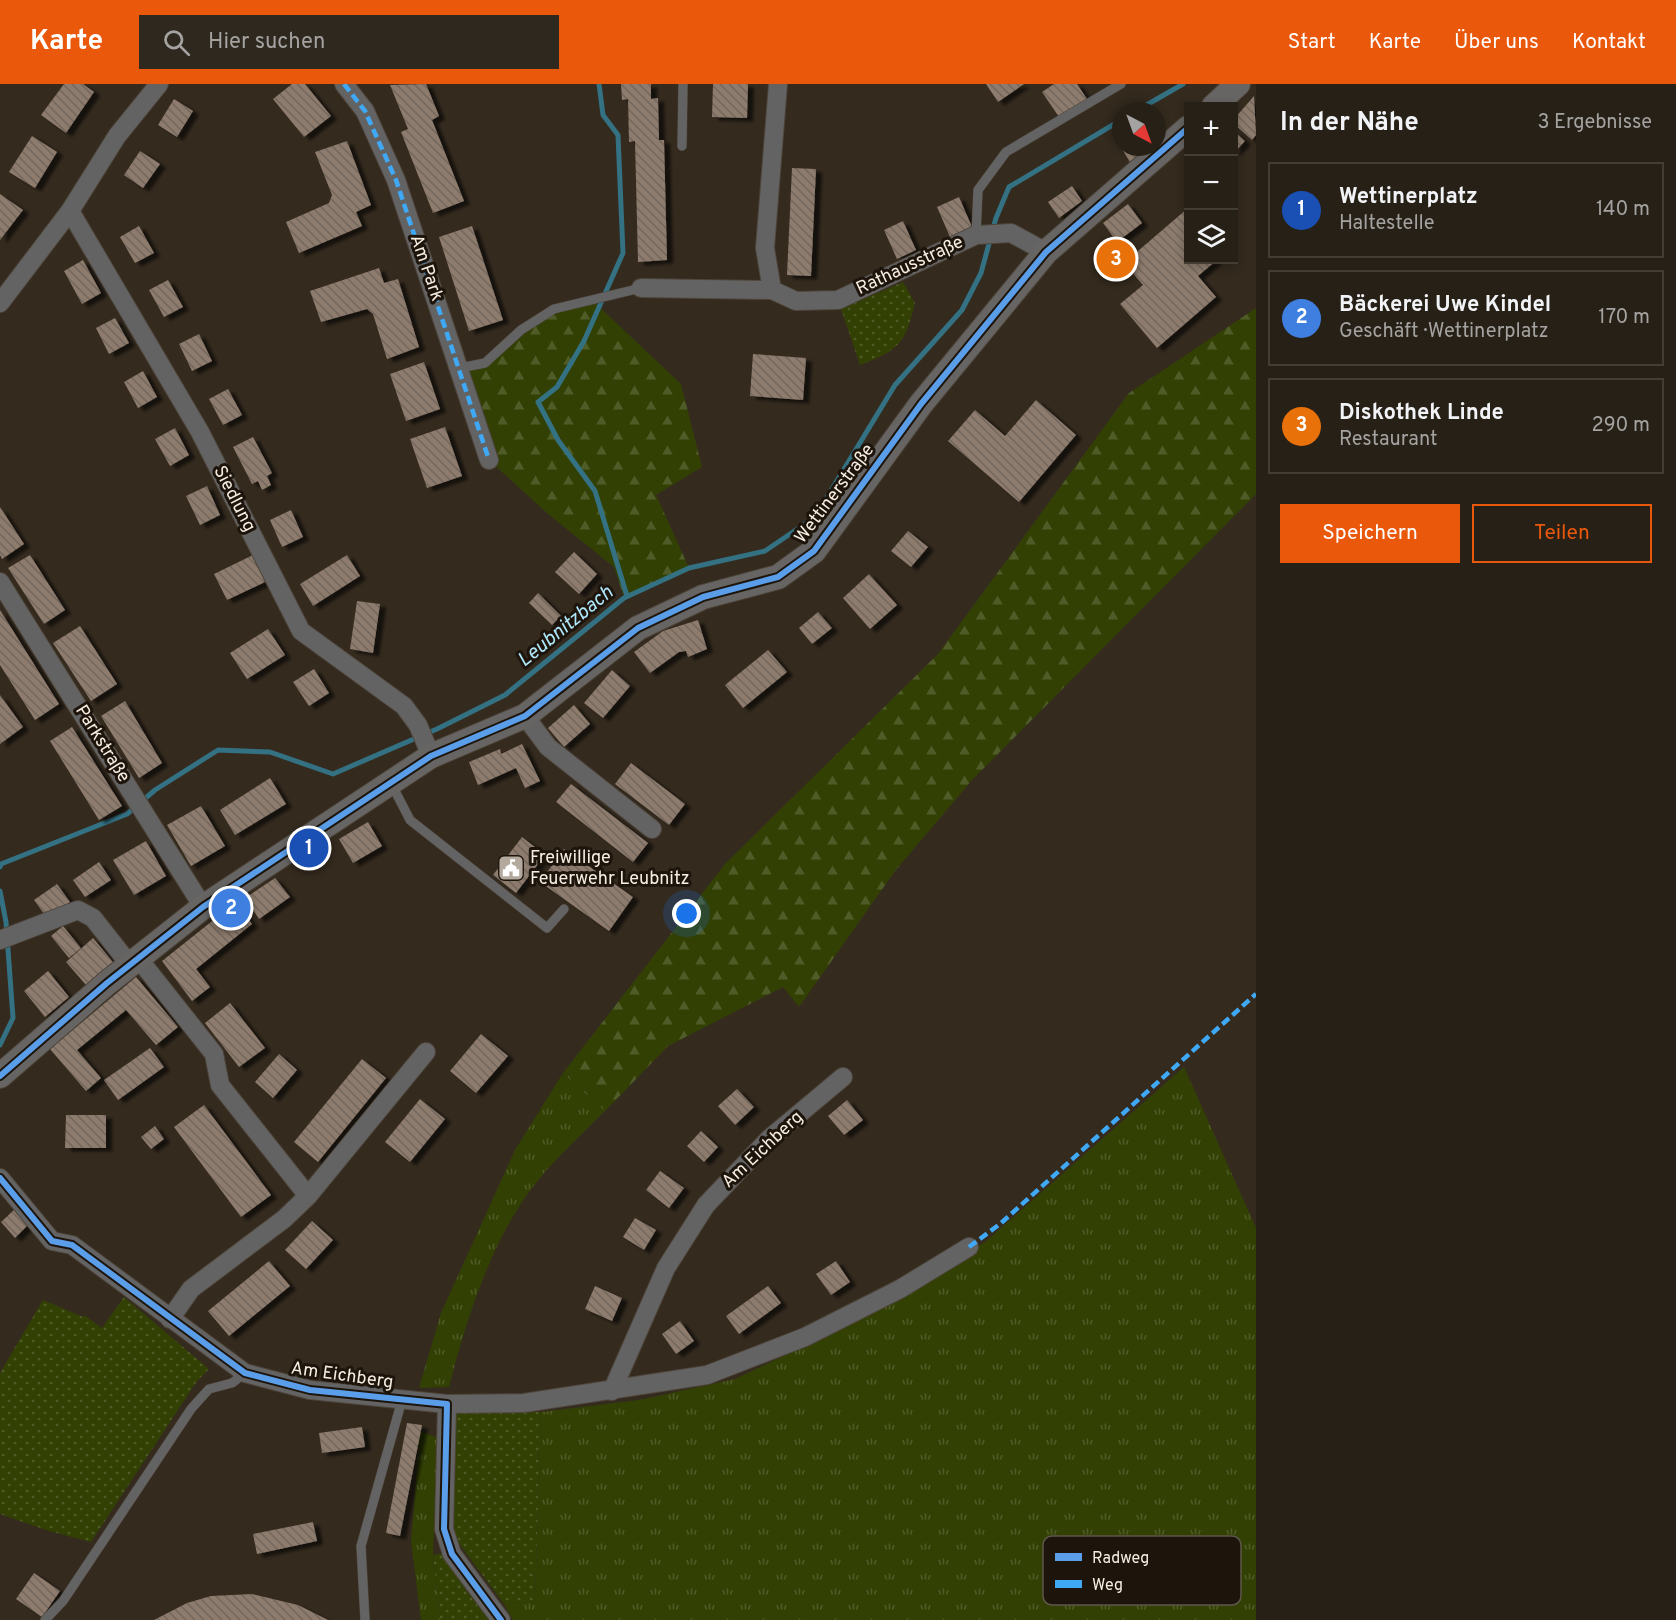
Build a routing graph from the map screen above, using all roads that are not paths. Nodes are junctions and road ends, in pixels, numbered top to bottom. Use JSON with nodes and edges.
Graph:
{"nodes":[{"id":1,"x":159,"y":84,"type":"edge"},
{"id":2,"x":344,"y":84,"type":"edge"},
{"id":3,"x":683,"y":84,"type":"edge"},
{"id":4,"x":778,"y":84,"type":"edge"},
{"id":5,"x":1122,"y":84,"type":"edge"},
{"id":6,"x":1184,"y":131,"type":"edge"},
{"id":7,"x":682,"y":146,"type":"dead end"},
{"id":8,"x":70,"y":211,"type":"junction"},
{"id":9,"x":979,"y":235,"type":"junction"},
{"id":10,"x":1046,"y":252,"type":"junction"},
{"id":11,"x":641,"y":288,"type":"joint"},
{"id":12,"x":772,"y":290,"type":"junction"},
{"id":13,"x":0,"y":303,"type":"edge"},
{"id":14,"x":460,"y":368,"type":"junction"},
{"id":15,"x":489,"y":460,"type":"dead end"},
{"id":16,"x":0,"y":582,"type":"edge"},
{"id":17,"x":525,"y":716,"type":"junction"},
{"id":18,"x":429,"y":751,"type":"junction"},
{"id":19,"x":391,"y":783,"type":"junction"},
{"id":20,"x":652,"y":829,"type":"dead end"},
{"id":21,"x":203,"y":907,"type":"junction"},
{"id":22,"x":564,"y":909,"type":"dead end"},
{"id":23,"x":0,"y":940,"type":"edge"},
{"id":24,"x":134,"y":962,"type":"junction"},
{"id":25,"x":426,"y":1052,"type":"dead end"},
{"id":26,"x":0,"y":1076,"type":"edge"},
{"id":27,"x":843,"y":1077,"type":"dead end"},
{"id":28,"x":0,"y":1178,"type":"edge"},
{"id":29,"x":308,"y":1196,"type":"junction"},
{"id":30,"x":969,"y":1247,"type":"dead end"},
{"id":31,"x":170,"y":1319,"type":"junction"},
{"id":32,"x":245,"y":1373,"type":"junction"},
{"id":33,"x":612,"y":1391,"type":"junction"},
{"id":34,"x":402,"y":1400,"type":"junction"},
{"id":35,"x":447,"y":1404,"type":"junction"},
{"id":36,"x":45,"y":1620,"type":"edge"},
{"id":37,"x":365,"y":1620,"type":"edge"},
{"id":38,"x":501,"y":1620,"type":"edge"}],
"edges":[{"from":1,"to":8,"type":"street"},
{"from":2,"to":14,"type":"street","name":"Am Park"},
{"from":3,"to":7,"type":"lane"},
{"from":4,"to":12,"type":"street"},
{"from":5,"to":9,"type":"lane"},
{"from":6,"to":10,"type":"street","name":"Wettinerstraße"},
{"from":8,"to":13,"type":"street"},
{"from":8,"to":18,"type":"street","name":"Siedlung"},
{"from":9,"to":10,"type":"street","name":"Rathausstraße"},
{"from":9,"to":12,"type":"street","name":"Rathausstraße"},
{"from":10,"to":17,"type":"street","name":"Wettinerstraße"},
{"from":11,"to":12,"type":"street","name":"Rathausstraße"},
{"from":11,"to":14,"type":"lane"},
{"from":14,"to":15,"type":"street","name":"Am Park"},
{"from":16,"to":21,"type":"street","name":"Parkstraße"},
{"from":17,"to":18,"type":"street","name":"Wettinerstraße"},
{"from":17,"to":20,"type":"street"},
{"from":18,"to":19,"type":"street","name":"Wettinerstraße"},
{"from":19,"to":21,"type":"street","name":"Wettinerstraße"},
{"from":19,"to":22,"type":"lane"},
{"from":21,"to":24,"type":"street","name":"Wettinerstraße"},
{"from":23,"to":24,"type":"street"},
{"from":24,"to":26,"type":"street","name":"Wettinerstraße"},
{"from":24,"to":29,"type":"street"},
{"from":25,"to":29,"type":"street"},
{"from":27,"to":33,"type":"street","name":"Am Eichberg"},
{"from":28,"to":31,"type":"street","name":"Am Eichberg"},
{"from":29,"to":31,"type":"street"},
{"from":30,"to":33,"type":"street","name":"Am Eichberg"},
{"from":31,"to":32,"type":"street","name":"Am Eichberg"},
{"from":32,"to":34,"type":"street","name":"Am Eichberg"},
{"from":32,"to":36,"type":"lane"},
{"from":33,"to":35,"type":"street","name":"Am Eichberg"},
{"from":34,"to":35,"type":"street","name":"Am Eichberg"},
{"from":34,"to":37,"type":"lane"},
{"from":35,"to":38,"type":"street"}]}
